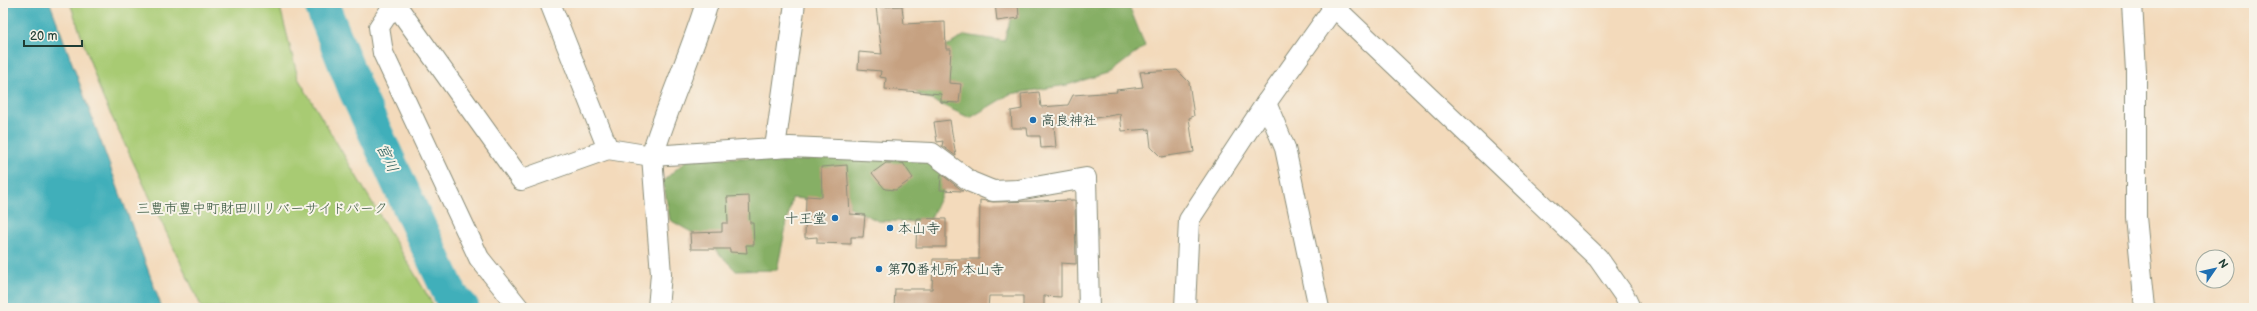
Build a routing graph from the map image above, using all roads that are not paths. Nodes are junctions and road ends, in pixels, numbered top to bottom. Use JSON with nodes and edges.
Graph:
{"nodes":[{"id":1,"x":550,"y":3,"type":"edge"},
{"id":2,"x":708,"y":3,"type":"edge"},
{"id":3,"x":795,"y":3,"type":"edge"},
{"id":4,"x":2132,"y":3,"type":"edge"},
{"id":5,"x":395,"y":4,"type":"edge"},
{"id":6,"x":1334,"y":4,"type":"edge"},
{"id":7,"x":1266,"y":103,"type":"junction"},
{"id":8,"x":775,"y":148,"type":"junction"},
{"id":9,"x":608,"y":150,"type":"junction"},
{"id":10,"x":652,"y":156,"type":"junction"},
{"id":11,"x":519,"y":308,"type":"edge"},
{"id":12,"x":658,"y":308,"type":"edge"},
{"id":13,"x":1089,"y":308,"type":"edge"},
{"id":14,"x":1185,"y":308,"type":"edge"},
{"id":15,"x":1319,"y":308,"type":"edge"},
{"id":16,"x":1630,"y":308,"type":"edge"},
{"id":17,"x":2145,"y":308,"type":"edge"}],
"edges":[{"from":1,"to":9,"type":"street"},
{"from":2,"to":10,"type":"street"},
{"from":3,"to":8,"type":"street"},
{"from":4,"to":17,"type":"street"},
{"from":5,"to":9,"type":"street"},
{"from":5,"to":11,"type":"street"},
{"from":6,"to":7,"type":"street"},
{"from":6,"to":16,"type":"street"},
{"from":7,"to":14,"type":"street"},
{"from":7,"to":15,"type":"street"},
{"from":8,"to":10,"type":"street"},
{"from":8,"to":13,"type":"street"},
{"from":9,"to":10,"type":"street"},
{"from":10,"to":12,"type":"street"}]}
